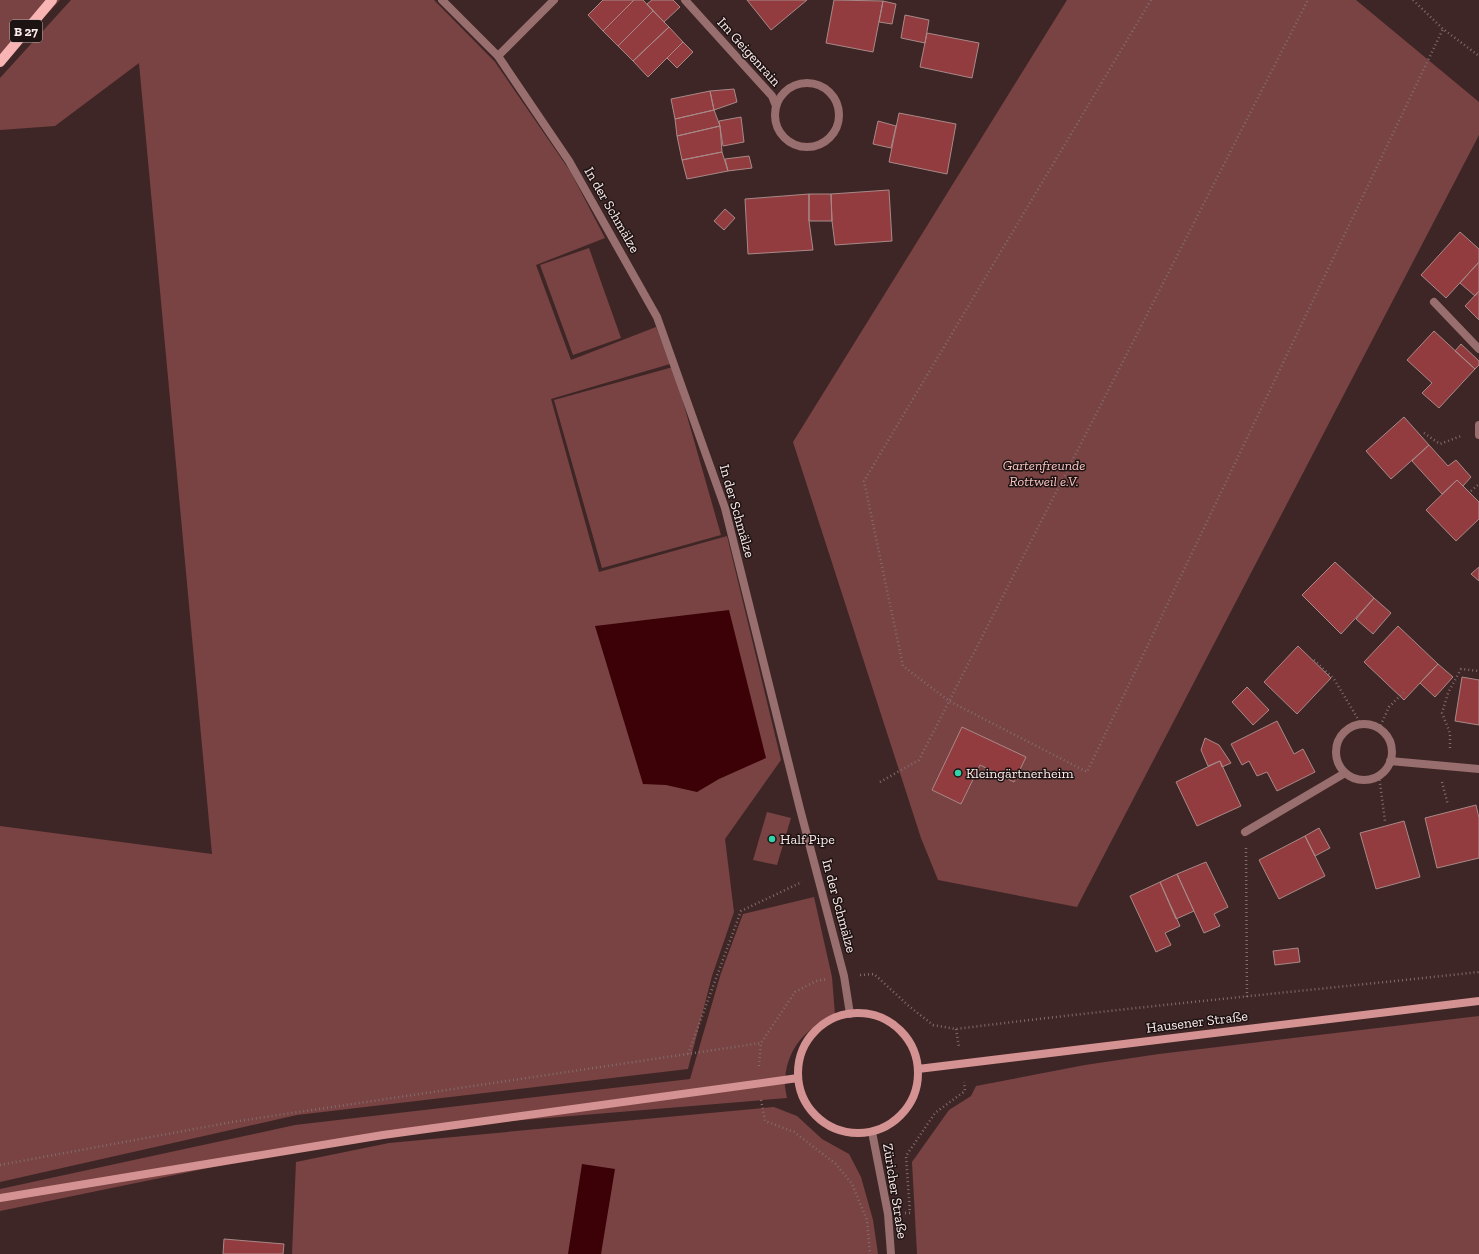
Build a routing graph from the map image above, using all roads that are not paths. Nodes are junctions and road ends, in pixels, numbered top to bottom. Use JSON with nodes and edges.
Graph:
{"nodes":[{"id":1,"x":52,"y":0,"type":"edge"},
{"id":2,"x":442,"y":0,"type":"edge"},
{"id":3,"x":554,"y":0,"type":"edge"},
{"id":4,"x":685,"y":0,"type":"edge"},
{"id":5,"x":498,"y":56,"type":"junction"},
{"id":6,"x":0,"y":62,"type":"edge"},
{"id":7,"x":776,"y":106,"type":"junction"},
{"id":8,"x":1434,"y":302,"type":"dead end"},
{"id":9,"x":1479,"y":349,"type":"edge"},
{"id":10,"x":1390,"y":761,"type":"junction"},
{"id":11,"x":1479,"y":769,"type":"edge"},
{"id":12,"x":1345,"y":773,"type":"junction"},
{"id":13,"x":1245,"y":832,"type":"road end"},
{"id":14,"x":1479,"y":1001,"type":"edge"},
{"id":15,"x":850,"y":1014,"type":"junction"},
{"id":16,"x":918,"y":1069,"type":"junction"},
{"id":17,"x":798,"y":1078,"type":"junction"},
{"id":18,"x":872,"y":1132,"type":"junction"},
{"id":19,"x":0,"y":1198,"type":"edge"},
{"id":20,"x":891,"y":1254,"type":"edge"}],
"edges":[{"from":1,"to":6,"type":"main road","number":"B 27"},
{"from":2,"to":5,"type":"street","name":"In der Schmälze"},
{"from":3,"to":5,"type":"street"},
{"from":4,"to":7,"type":"street","name":"Im Geigenrain"},
{"from":5,"to":15,"type":"street","name":"In der Schmälze"},
{"from":7,"to":7,"type":"street"},
{"from":8,"to":9,"type":"street"},
{"from":10,"to":11,"type":"street"},
{"from":10,"to":12,"type":"street"},
{"from":10,"to":12,"type":"street"},
{"from":12,"to":13,"type":"street"},
{"from":14,"to":16,"type":"main road","name":"Hausener Straße"},
{"from":15,"to":16,"type":"main road"},
{"from":15,"to":17,"type":"main road"},
{"from":16,"to":18,"type":"main road"},
{"from":17,"to":18,"type":"main road"},
{"from":17,"to":19,"type":"main road"},
{"from":18,"to":20,"type":"street","name":"Züricher Straße"}]}
